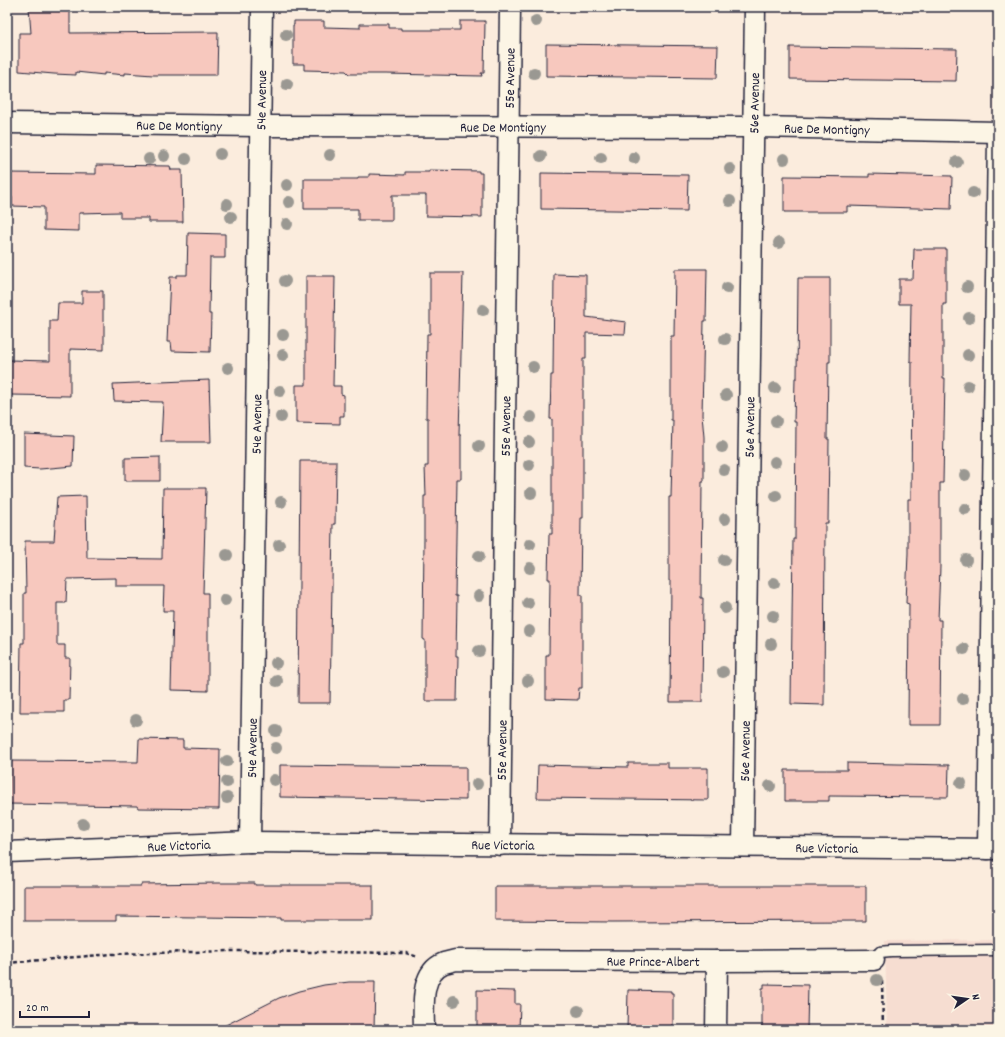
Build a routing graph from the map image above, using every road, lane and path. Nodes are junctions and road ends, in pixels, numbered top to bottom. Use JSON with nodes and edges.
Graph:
{"nodes":[{"id":1,"x":262,"y":7,"type":"edge"},
{"id":2,"x":510,"y":7,"type":"edge"},
{"id":3,"x":755,"y":7,"type":"edge"},
{"id":4,"x":7,"y":123,"type":"edge"},
{"id":5,"x":260,"y":126,"type":"junction"},
{"id":6,"x":509,"y":127,"type":"junction"},
{"id":7,"x":754,"y":127,"type":"junction"},
{"id":8,"x":998,"y":132,"type":"edge"},
{"id":9,"x":998,"y":138,"type":"edge"},
{"id":10,"x":250,"y":842,"type":"junction"},
{"id":11,"x":500,"y":844,"type":"junction"},
{"id":12,"x":743,"y":846,"type":"junction"},
{"id":13,"x":993,"y":849,"type":"edge"},
{"id":14,"x":7,"y":852,"type":"edge"},
{"id":15,"x":998,"y":950,"type":"edge"},
{"id":16,"x":874,"y":960,"type":"junction"},
{"id":17,"x":717,"y":961,"type":"junction"},
{"id":18,"x":7,"y":963,"type":"edge"},
{"id":19,"x":434,"y":970,"type":"junction"},
{"id":20,"x":424,"y":1030,"type":"edge"},
{"id":21,"x":716,"y":1030,"type":"edge"},
{"id":22,"x":882,"y":1030,"type":"edge"}],
"edges":[{"from":1,"to":5,"type":"street","name":"54e Avenue"},
{"from":2,"to":6,"type":"street","name":"55e Avenue"},
{"from":3,"to":7,"type":"street","name":"56e Avenue"},
{"from":4,"to":5,"type":"street","name":"Rue De Montigny"},
{"from":5,"to":6,"type":"street","name":"Rue De Montigny"},
{"from":5,"to":10,"type":"street","name":"54e Avenue"},
{"from":6,"to":7,"type":"street","name":"Rue De Montigny"},
{"from":6,"to":11,"type":"street","name":"55e Avenue"},
{"from":7,"to":8,"type":"street","name":"Rue De Montigny"},
{"from":7,"to":12,"type":"street","name":"56e Avenue"},
{"from":9,"to":13,"type":"street"},
{"from":10,"to":11,"type":"street","name":"Rue Victoria"},
{"from":10,"to":14,"type":"street","name":"Rue Victoria"},
{"from":11,"to":12,"type":"street","name":"Rue Victoria"},
{"from":12,"to":13,"type":"street","name":"Rue Victoria"},
{"from":15,"to":16,"type":"lane"},
{"from":16,"to":17,"type":"street","name":"Rue Prince-Albert"},
{"from":16,"to":22,"type":"path"},
{"from":17,"to":19,"type":"street","name":"Rue Prince-Albert"},
{"from":17,"to":21,"type":"street"},
{"from":18,"to":19,"type":"path"},
{"from":19,"to":20,"type":"street"}]}
